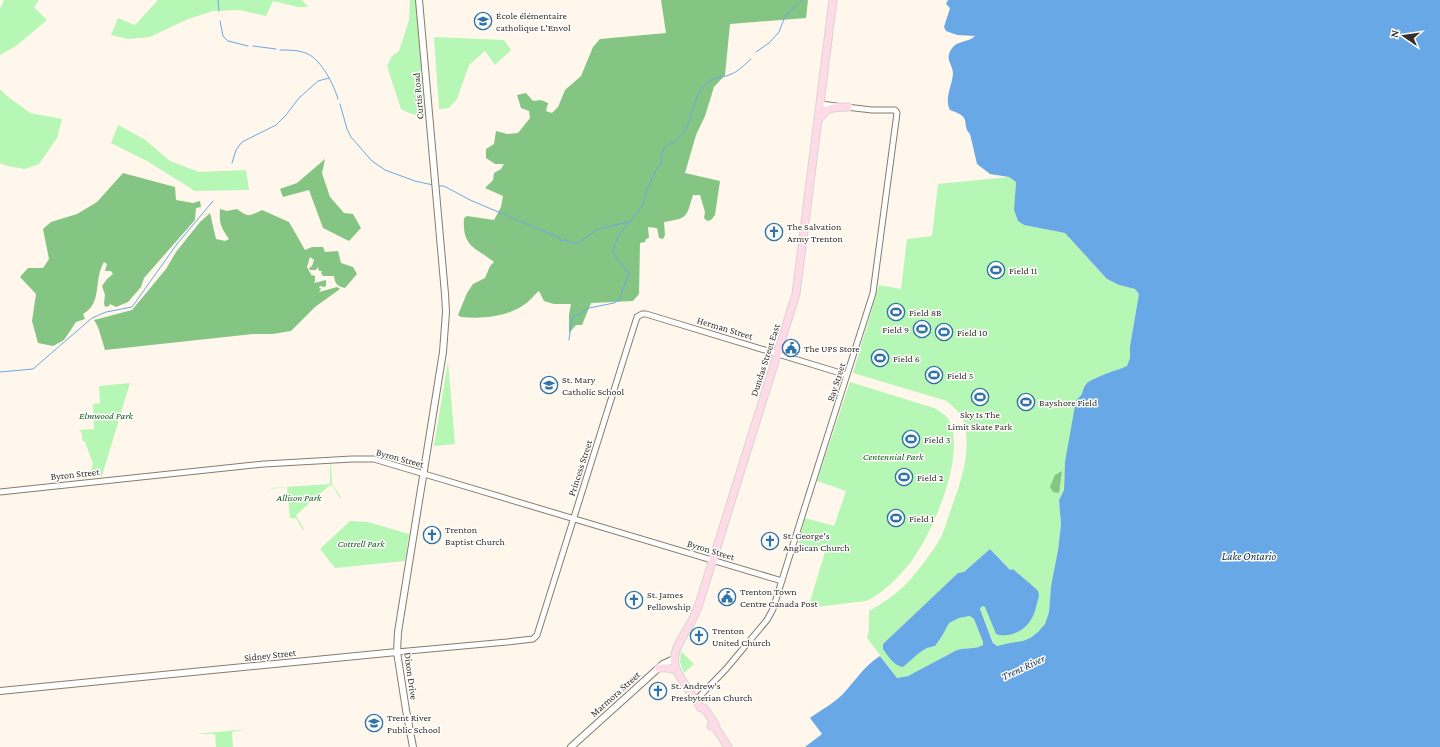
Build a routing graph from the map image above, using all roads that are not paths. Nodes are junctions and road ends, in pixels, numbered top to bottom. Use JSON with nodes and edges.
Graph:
{"nodes":[{"id":1,"x":419,"y":0,"type":"edge"},
{"id":2,"x":833,"y":0,"type":"edge"},
{"id":3,"x":821,"y":104,"type":"junction"},
{"id":4,"x":848,"y":107,"type":"junction"},
{"id":5,"x":819,"y":119,"type":"junction"},
{"id":6,"x":644,"y":313,"type":"joint"},
{"id":7,"x":777,"y":354,"type":"junction"},
{"id":8,"x":847,"y":375,"type":"junction"},
{"id":9,"x":423,"y":474,"type":"junction"},
{"id":10,"x":0,"y":492,"type":"edge"},
{"id":11,"x":573,"y":518,"type":"junction"},
{"id":12,"x":713,"y":560,"type":"junction"},
{"id":13,"x":782,"y":581,"type":"junction"},
{"id":14,"x":538,"y":632,"type":"joint"},
{"id":15,"x":397,"y":652,"type":"junction"},
{"id":16,"x":674,"y":659,"type":"junction"},
{"id":17,"x":658,"y":668,"type":"junction"},
{"id":18,"x":677,"y":670,"type":"junction"},
{"id":19,"x":0,"y":691,"type":"edge"},
{"id":20,"x":696,"y":700,"type":"junction"},
{"id":21,"x":413,"y":747,"type":"edge"},
{"id":22,"x":570,"y":747,"type":"edge"},
{"id":23,"x":728,"y":747,"type":"edge"}],
"edges":[{"from":1,"to":9,"type":"main road","name":"Curtis Road"},
{"from":2,"to":3,"type":"main road","name":"Dundas Street East"},
{"from":3,"to":4,"type":"street","name":"Bay Street"},
{"from":3,"to":5,"type":"main road","name":"Dundas Street East"},
{"from":4,"to":5,"type":"main road"},
{"from":4,"to":8,"type":"street","name":"Bay Street"},
{"from":5,"to":7,"type":"main road","name":"Dundas Street East"},
{"from":6,"to":7,"type":"street","name":"Herman Street"},
{"from":6,"to":11,"type":"street","name":"Princess Street"},
{"from":7,"to":8,"type":"street","name":"Herman Street"},
{"from":7,"to":12,"type":"main road","name":"Dundas Street East"},
{"from":8,"to":13,"type":"street","name":"Bay Street"},
{"from":9,"to":10,"type":"street","name":"Byron Street"},
{"from":9,"to":11,"type":"street","name":"Byron Street"},
{"from":9,"to":15,"type":"main road","name":"Dixon Drive"},
{"from":11,"to":12,"type":"street","name":"Byron Street"},
{"from":11,"to":14,"type":"street","name":"Princess Street"},
{"from":12,"to":13,"type":"street","name":"Byron Street"},
{"from":12,"to":16,"type":"main road","name":"Dundas Street East"},
{"from":13,"to":20,"type":"street","name":"Bay Street"},
{"from":14,"to":15,"type":"street","name":"Sidney Street"},
{"from":15,"to":19,"type":"main road","name":"Sidney Street"},
{"from":15,"to":21,"type":"main road","name":"Dixon Drive"},
{"from":16,"to":17,"type":"main road","name":"Marmora Street"},
{"from":16,"to":18,"type":"main road"},
{"from":17,"to":18,"type":"main road"},
{"from":17,"to":22,"type":"main road","name":"Marmora Street"},
{"from":18,"to":20,"type":"main road"},
{"from":20,"to":23,"type":"main road"}]}
